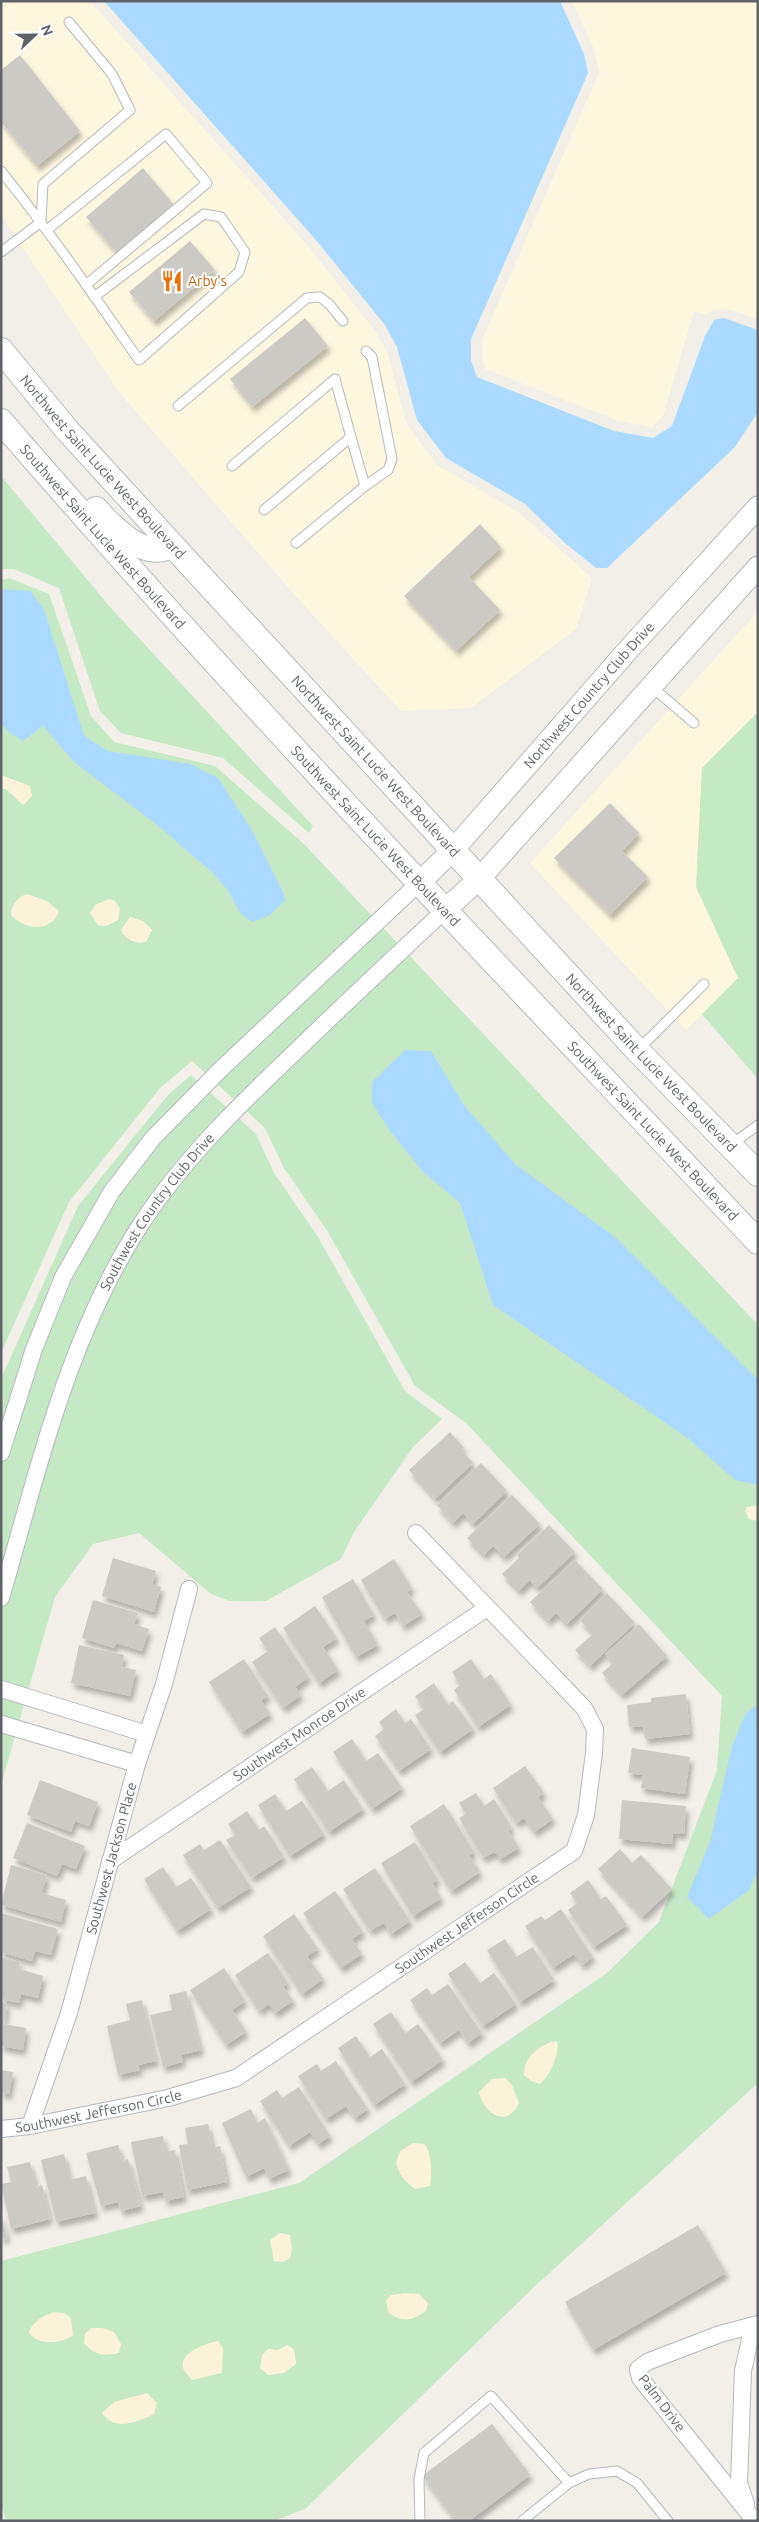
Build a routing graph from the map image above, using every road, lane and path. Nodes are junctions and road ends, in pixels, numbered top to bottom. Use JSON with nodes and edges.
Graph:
{"nodes":[{"id":1,"x":69,"y":22,"type":"dead end"},
{"id":2,"x":1,"y":171,"type":"edge"},
{"id":3,"x":41,"y":222,"type":"junction"},
{"id":4,"x":47,"y":230,"type":"junction"},
{"id":5,"x":1,"y":252,"type":"edge"},
{"id":6,"x":86,"y":285,"type":"junction"},
{"id":7,"x":94,"y":297,"type":"junction"},
{"id":8,"x":343,"y":321,"type":"dead end"},
{"id":9,"x":1,"y":350,"type":"edge"},
{"id":10,"x":366,"y":351,"type":"dead end"},
{"id":11,"x":1,"y":402,"type":"edge"},
{"id":12,"x":178,"y":406,"type":"dead end"},
{"id":13,"x":1,"y":421,"type":"edge"},
{"id":14,"x":351,"y":437,"type":"junction"},
{"id":15,"x":232,"y":466,"type":"dead end"},
{"id":16,"x":365,"y":486,"type":"junction"},
{"id":17,"x":758,"y":507,"type":"edge"},
{"id":18,"x":264,"y":510,"type":"dead end"},
{"id":19,"x":296,"y":543,"type":"dead end"},
{"id":20,"x":172,"y":545,"type":"junction"},
{"id":21,"x":758,"y":567,"type":"edge"},
{"id":22,"x":651,"y":686,"type":"junction"},
{"id":23,"x":694,"y":723,"type":"dead end"},
{"id":24,"x":454,"y":850,"type":"junction"},
{"id":25,"x":480,"y":878,"type":"junction"},
{"id":26,"x":420,"y":882,"type":"junction"},
{"id":27,"x":446,"y":909,"type":"junction"},
{"id":28,"x":704,"y":984,"type":"dead end"},
{"id":29,"x":637,"y":1050,"type":"junction"},
{"id":30,"x":758,"y":1125,"type":"edge"},
{"id":31,"x":730,"y":1145,"type":"junction"},
{"id":32,"x":758,"y":1174,"type":"edge"},
{"id":33,"x":749,"y":1229,"type":"edge"},
{"id":34,"x":758,"y":1242,"type":"edge"},
{"id":35,"x":1,"y":1453,"type":"edge"},
{"id":36,"x":416,"y":1533,"type":"dead end"},
{"id":37,"x":189,"y":1589,"type":"dead end"},
{"id":38,"x":1,"y":1598,"type":"edge"},
{"id":39,"x":487,"y":1608,"type":"junction"},
{"id":40,"x":1,"y":1689,"type":"edge"},
{"id":41,"x":1,"y":1724,"type":"edge"},
{"id":42,"x":147,"y":1734,"type":"junction"},
{"id":43,"x":137,"y":1764,"type":"junction"},
{"id":44,"x":110,"y":1861,"type":"junction"},
{"id":45,"x":30,"y":2126,"type":"junction"},
{"id":46,"x":1,"y":2129,"type":"edge"},
{"id":47,"x":758,"y":2325,"type":"edge"},
{"id":48,"x":569,"y":2482,"type":"junction"},
{"id":49,"x":751,"y":2518,"type":"edge"},
{"id":50,"x":420,"y":2521,"type":"edge"},
{"id":51,"x":522,"y":2521,"type":"edge"},
{"id":52,"x":668,"y":2521,"type":"edge"}],
"edges":[{"from":1,"to":3,"type":"lane"},
{"from":2,"to":3,"type":"lane"},
{"from":3,"to":4,"type":"lane"},
{"from":3,"to":5,"type":"lane"},
{"from":4,"to":6,"type":"lane"},
{"from":4,"to":6,"type":"lane"},
{"from":6,"to":7,"type":"lane"},
{"from":7,"to":7,"type":"lane"},
{"from":8,"to":12,"type":"lane"},
{"from":9,"to":20,"type":"main road","name":"Northwest Saint Lucie West Boulevard"},
{"from":10,"to":16,"type":"lane"},
{"from":11,"to":20,"type":"main road"},
{"from":13,"to":26,"type":"main road","name":"Southwest Saint Lucie West Boulevard"},
{"from":14,"to":15,"type":"lane"},
{"from":14,"to":16,"type":"lane"},
{"from":14,"to":18,"type":"lane"},
{"from":16,"to":19,"type":"lane"},
{"from":17,"to":24,"type":"street","name":"Northwest Country Club Drive"},
{"from":20,"to":24,"type":"main road","name":"Northwest Saint Lucie West Boulevard"},
{"from":21,"to":22,"type":"street"},
{"from":22,"to":23,"type":"lane"},
{"from":22,"to":25,"type":"street"},
{"from":24,"to":25,"type":"main road","name":"Northwest Saint Lucie West Boulevard"},
{"from":24,"to":26,"type":"street","name":"Northwest Country Club Drive"},
{"from":25,"to":27,"type":"street"},
{"from":25,"to":29,"type":"main road","name":"Northwest Saint Lucie West Boulevard"},
{"from":26,"to":27,"type":"main road","name":"Southwest Saint Lucie West Boulevard"},
{"from":26,"to":35,"type":"street"},
{"from":27,"to":33,"type":"main road","name":"Southwest Saint Lucie West Boulevard"},
{"from":27,"to":38,"type":"street","name":"Southwest Country Club Drive"},
{"from":28,"to":29,"type":"lane"},
{"from":29,"to":31,"type":"main road","name":"Northwest Saint Lucie West Boulevard"},
{"from":30,"to":31,"type":"lane"},
{"from":31,"to":32,"type":"main road","name":"Northwest Saint Lucie West Boulevard"},
{"from":33,"to":34,"type":"main road","name":"Southwest Saint Lucie West Boulevard"},
{"from":36,"to":39,"type":"street","name":"Southwest Jefferson Circle"},
{"from":37,"to":42,"type":"street","name":"Southwest Jackson Place"},
{"from":39,"to":44,"type":"street","name":"Southwest Monroe Drive"},
{"from":39,"to":45,"type":"street","name":"Southwest Jefferson Circle"},
{"from":40,"to":42,"type":"street"},
{"from":41,"to":43,"type":"street"},
{"from":42,"to":43,"type":"street","name":"Southwest Jackson Place"},
{"from":43,"to":44,"type":"street","name":"Southwest Jackson Place"},
{"from":44,"to":45,"type":"street","name":"Southwest Jackson Place"},
{"from":45,"to":46,"type":"street","name":"Southwest Jefferson Circle"},
{"from":47,"to":49,"type":"street","name":"Palm Drive"},
{"from":47,"to":49,"type":"street","name":"Palm Drive"},
{"from":48,"to":50,"type":"lane"},
{"from":48,"to":51,"type":"lane"},
{"from":48,"to":52,"type":"lane"}]}
